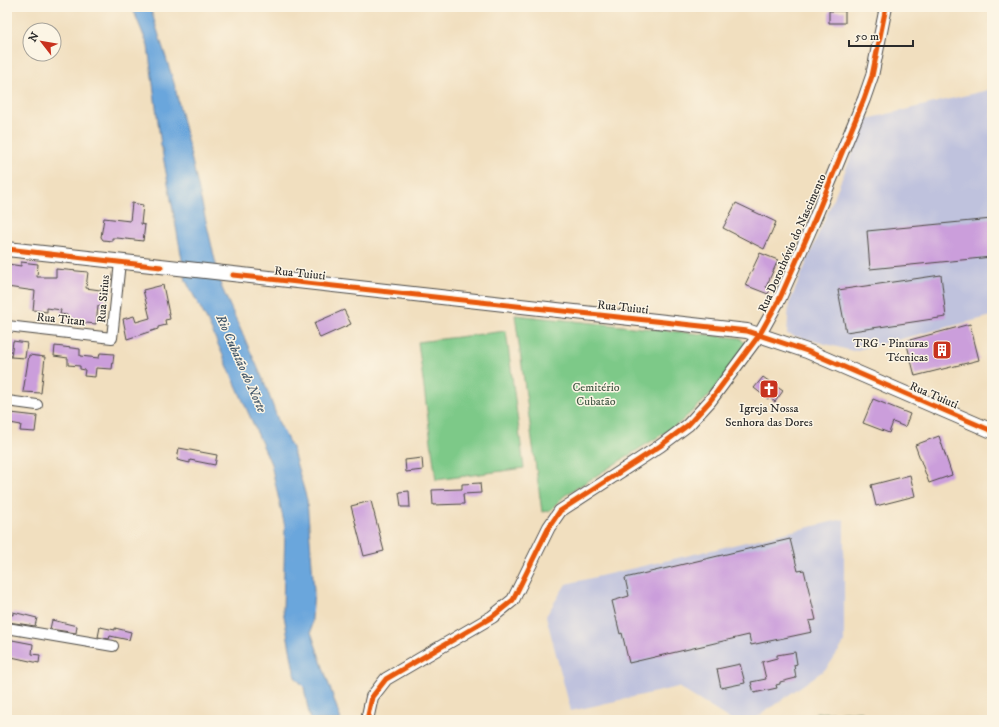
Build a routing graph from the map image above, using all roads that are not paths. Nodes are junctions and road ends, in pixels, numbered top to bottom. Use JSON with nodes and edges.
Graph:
{"nodes":[{"id":1,"x":886,"y":7,"type":"edge"},
{"id":2,"x":7,"y":249,"type":"edge"},
{"id":3,"x":120,"y":262,"type":"junction"},
{"id":4,"x":7,"y":326,"type":"edge"},
{"id":5,"x":760,"y":334,"type":"junction"},
{"id":6,"x":112,"y":338,"type":"joint"},
{"id":7,"x":7,"y":401,"type":"edge"},
{"id":8,"x":37,"y":405,"type":"dead end"},
{"id":9,"x":992,"y":431,"type":"edge"},
{"id":10,"x":7,"y":628,"type":"edge"},
{"id":11,"x":113,"y":646,"type":"dead end"},
{"id":12,"x":367,"y":720,"type":"edge"}],
"edges":[{"from":1,"to":5,"type":"street","name":"Rua Dorothóvio do Nascimento"},
{"from":2,"to":3,"type":"main road","name":"Rua Tuiuti"},
{"from":3,"to":5,"type":"main road","name":"Rua Tuiuti"},
{"from":3,"to":6,"type":"street","name":"Rua Sirius"},
{"from":4,"to":6,"type":"street","name":"Rua Titan"},
{"from":5,"to":9,"type":"main road","name":"Rua Tuiuti"},
{"from":5,"to":12,"type":"street","name":"Rua Dorothóvio do Nascimento"},
{"from":7,"to":8,"type":"street"},
{"from":10,"to":11,"type":"street"}]}
